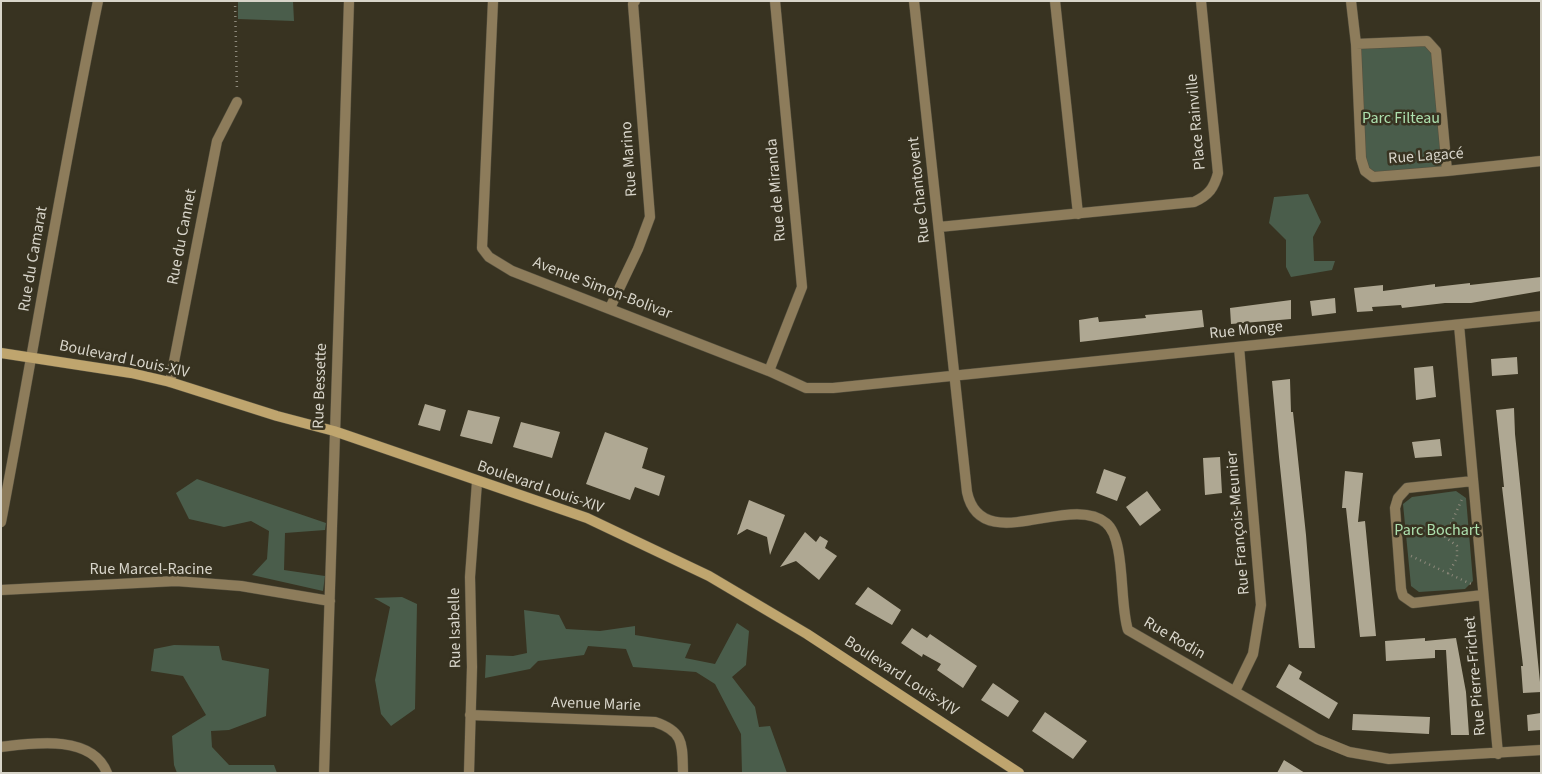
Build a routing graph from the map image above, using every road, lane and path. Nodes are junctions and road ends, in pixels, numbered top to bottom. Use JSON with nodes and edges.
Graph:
{"nodes":[{"id":1,"x":98,"y":1,"type":"edge"},
{"id":2,"x":235,"y":1,"type":"edge"},
{"id":3,"x":349,"y":1,"type":"edge"},
{"id":4,"x":493,"y":1,"type":"edge"},
{"id":5,"x":635,"y":1,"type":"edge"},
{"id":6,"x":775,"y":1,"type":"edge"},
{"id":7,"x":914,"y":1,"type":"edge"},
{"id":8,"x":1055,"y":1,"type":"edge"},
{"id":9,"x":1201,"y":1,"type":"edge"},
{"id":10,"x":1352,"y":1,"type":"edge"},
{"id":11,"x":1356,"y":44,"type":"junction"},
{"id":12,"x":237,"y":102,"type":"joint"},
{"id":13,"x":1541,"y":161,"type":"edge"},
{"id":14,"x":1448,"y":171,"type":"junction"},
{"id":15,"x":1078,"y":214,"type":"junction"},
{"id":16,"x":939,"y":227,"type":"junction"},
{"id":17,"x":610,"y":308,"type":"junction"},
{"id":18,"x":1541,"y":316,"type":"edge"},
{"id":19,"x":1459,"y":325,"type":"junction"},
{"id":20,"x":1239,"y":347,"type":"junction"},
{"id":21,"x":1,"y":353,"type":"edge"},
{"id":22,"x":33,"y":356,"type":"junction"},
{"id":23,"x":769,"y":371,"type":"junction"},
{"id":24,"x":955,"y":376,"type":"junction"},
{"id":25,"x":170,"y":382,"type":"junction"},
{"id":26,"x":334,"y":431,"type":"junction"},
{"id":27,"x":1473,"y":481,"type":"junction"},
{"id":28,"x":477,"y":482,"type":"junction"},
{"id":29,"x":1,"y":522,"type":"edge"},
{"id":30,"x":1398,"y":550,"type":"junction"},
{"id":31,"x":1448,"y":574,"type":"junction"},
{"id":32,"x":1,"y":590,"type":"edge"},
{"id":33,"x":1483,"y":592,"type":"junction"},
{"id":34,"x":330,"y":601,"type":"junction"},
{"id":35,"x":1235,"y":691,"type":"junction"},
{"id":36,"x":470,"y":715,"type":"junction"},
{"id":37,"x":1,"y":747,"type":"edge"},
{"id":38,"x":1541,"y":750,"type":"edge"},
{"id":39,"x":1498,"y":754,"type":"junction"},
{"id":40,"x":107,"y":773,"type":"edge"},
{"id":41,"x":324,"y":773,"type":"edge"},
{"id":42,"x":469,"y":773,"type":"edge"},
{"id":43,"x":683,"y":773,"type":"edge"},
{"id":44,"x":1019,"y":773,"type":"edge"}],
"edges":[{"from":1,"to":22,"type":"street","name":"Rue du Camarat"},
{"from":2,"to":12,"type":"path"},
{"from":3,"to":26,"type":"street","name":"Rue Bessette"},
{"from":4,"to":17,"type":"street","name":"Avenue Simon-Bolivar"},
{"from":5,"to":17,"type":"street","name":"Rue Marino"},
{"from":6,"to":23,"type":"street","name":"Rue de Miranda"},
{"from":7,"to":16,"type":"street","name":"Rue Chantovent"},
{"from":8,"to":15,"type":"street"},
{"from":9,"to":15,"type":"street","name":"Place Rainville"},
{"from":10,"to":11,"type":"street","name":"Rue Lagacé"},
{"from":11,"to":14,"type":"street"},
{"from":11,"to":14,"type":"street","name":"Rue Lagacé"},
{"from":12,"to":25,"type":"street","name":"Rue du Cannet"},
{"from":13,"to":14,"type":"street","name":"Rue Lagacé"},
{"from":15,"to":16,"type":"street","name":"Place Rainville"},
{"from":16,"to":24,"type":"street","name":"Rue Chantovent"},
{"from":17,"to":23,"type":"street","name":"Avenue Simon-Bolivar"},
{"from":18,"to":19,"type":"street","name":"Rue Monge"},
{"from":19,"to":20,"type":"street","name":"Rue Monge"},
{"from":19,"to":27,"type":"street","name":"Rue Pierre-Frichet"},
{"from":20,"to":24,"type":"street","name":"Rue Monge"},
{"from":20,"to":35,"type":"street","name":"Rue François-Meunier"},
{"from":21,"to":22,"type":"main road","name":"Boulevard Louis-XIV"},
{"from":22,"to":25,"type":"main road","name":"Boulevard Louis-XIV"},
{"from":22,"to":29,"type":"street","name":"Rue du Camarat"},
{"from":23,"to":24,"type":"street","name":"Avenue Simon-Bolivar"},
{"from":24,"to":35,"type":"street","name":"Rue Rodin"},
{"from":25,"to":26,"type":"main road","name":"Boulevard Louis-XIV"},
{"from":26,"to":28,"type":"main road","name":"Boulevard Louis-XIV"},
{"from":26,"to":34,"type":"street","name":"Rue Bessette"},
{"from":27,"to":30,"type":"street","name":"Rue Pierre-Frichet"},
{"from":27,"to":31,"type":"path"},
{"from":27,"to":33,"type":"street","name":"Rue Pierre-Frichet"},
{"from":28,"to":36,"type":"street","name":"Rue Isabelle"},
{"from":28,"to":44,"type":"main road","name":"Boulevard Louis-XIV"},
{"from":30,"to":31,"type":"path"},
{"from":30,"to":33,"type":"street","name":"Rue Pierre-Frichet"},
{"from":31,"to":33,"type":"path"},
{"from":32,"to":34,"type":"street","name":"Rue Marcel-Racine"},
{"from":33,"to":39,"type":"street","name":"Rue Pierre-Frichet"},
{"from":34,"to":41,"type":"street","name":"Rue Bessette"},
{"from":35,"to":39,"type":"street","name":"Rue Rodin"},
{"from":36,"to":42,"type":"street","name":"Rue Isabelle"},
{"from":36,"to":43,"type":"street","name":"Avenue Marie"},
{"from":37,"to":40,"type":"street"},
{"from":38,"to":39,"type":"street","name":"Rue Rodin"}]}
